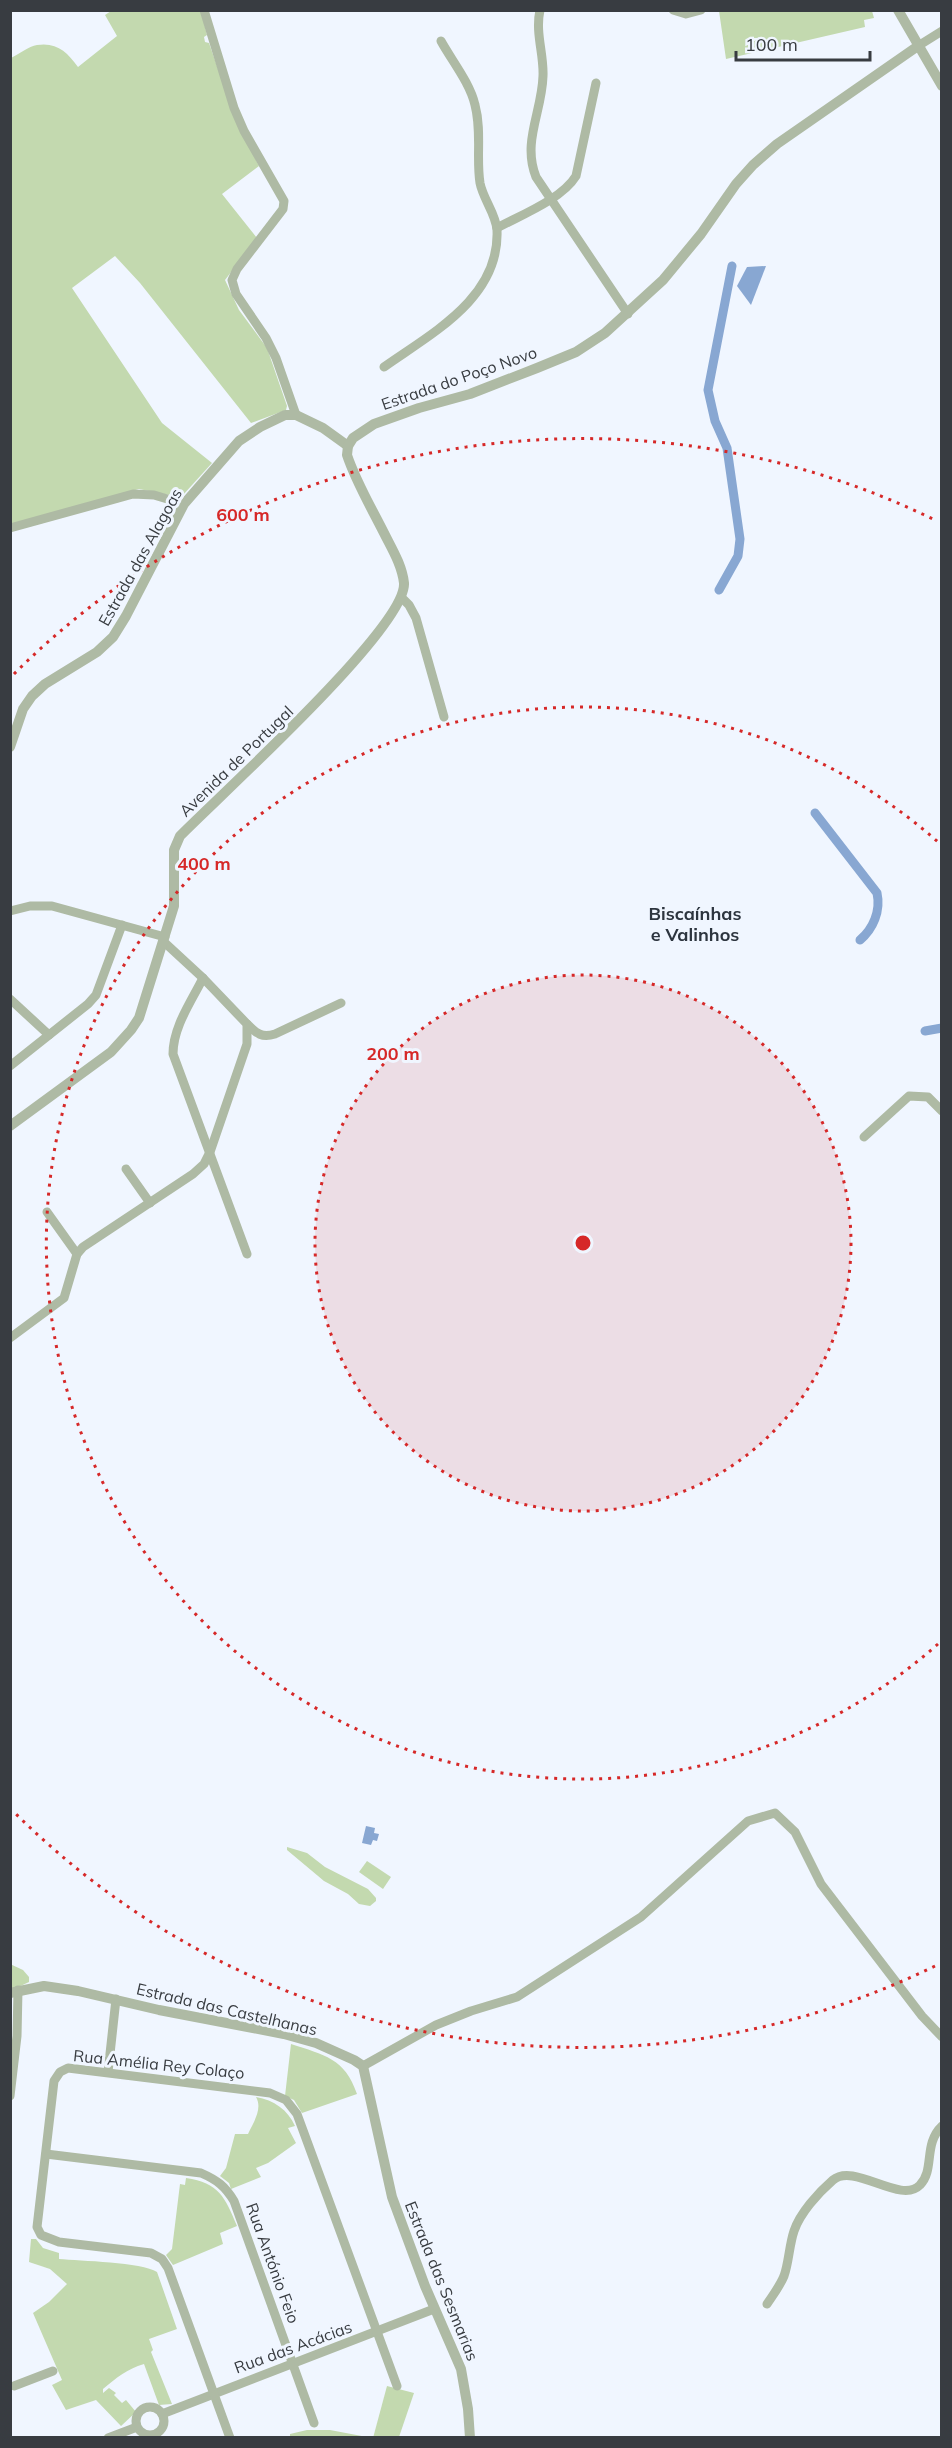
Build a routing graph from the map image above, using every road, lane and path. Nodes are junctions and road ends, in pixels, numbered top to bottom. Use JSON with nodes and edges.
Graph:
{"nodes":[{"id":1,"x":204,"y":10,"type":"edge"},
{"id":2,"x":540,"y":10,"type":"edge"},
{"id":3,"x":673,"y":10,"type":"edge"},
{"id":4,"x":701,"y":10,"type":"edge"},
{"id":5,"x":898,"y":10,"type":"edge"},
{"id":6,"x":942,"y":31,"type":"edge"},
{"id":7,"x":441,"y":41,"type":"dead end"},
{"id":8,"x":918,"y":45,"type":"junction"},
{"id":9,"x":940,"y":79,"type":"edge"},
{"id":10,"x":596,"y":82,"type":"dead end"},
{"id":11,"x":550,"y":199,"type":"junction"},
{"id":12,"x":497,"y":228,"type":"junction"},
{"id":13,"x":628,"y":314,"type":"junction"},
{"id":14,"x":384,"y":367,"type":"dead end"},
{"id":15,"x":296,"y":415,"type":"junction"},
{"id":16,"x":348,"y":446,"type":"junction"},
{"id":17,"x":184,"y":504,"type":"junction"},
{"id":18,"x":10,"y":528,"type":"edge"},
{"id":19,"x":402,"y":598,"type":"junction"},
{"id":20,"x":444,"y":717,"type":"dead end"},
{"id":21,"x":10,"y":747,"type":"edge"},
{"id":22,"x":10,"y":911,"type":"edge"},
{"id":23,"x":122,"y":925,"type":"junction"},
{"id":24,"x":165,"y":940,"type":"junction"},
{"id":25,"x":203,"y":978,"type":"junction"},
{"id":26,"x":10,"y":999,"type":"edge"},
{"id":27,"x":340,"y":1003,"type":"dead end"},
{"id":28,"x":247,"y":1024,"type":"junction"},
{"id":29,"x":50,"y":1035,"type":"junction"},
{"id":30,"x":10,"y":1066,"type":"edge"},
{"id":31,"x":942,"y":1112,"type":"edge"},
{"id":32,"x":10,"y":1126,"type":"edge"},
{"id":33,"x":864,"y":1137,"type":"dead end"},
{"id":34,"x":210,"y":1152,"type":"junction"},
{"id":35,"x":126,"y":1169,"type":"dead end"},
{"id":36,"x":150,"y":1203,"type":"junction"},
{"id":37,"x":47,"y":1212,"type":"dead end"},
{"id":38,"x":77,"y":1254,"type":"junction"},
{"id":39,"x":247,"y":1254,"type":"dead end"},
{"id":40,"x":10,"y":1338,"type":"edge"},
{"id":41,"x":14,"y":1992,"type":"edge"},
{"id":42,"x":116,"y":1999,"type":"junction"},
{"id":43,"x":14,"y":2036,"type":"edge"},
{"id":44,"x":942,"y":2037,"type":"edge"},
{"id":45,"x":363,"y":2066,"type":"junction"},
{"id":46,"x":108,"y":2072,"type":"junction"},
{"id":47,"x":10,"y":2096,"type":"edge"},
{"id":48,"x":942,"y":2126,"type":"edge"},
{"id":49,"x":46,"y":2154,"type":"junction"},
{"id":50,"x":767,"y":2304,"type":"dead end"},
{"id":51,"x":434,"y":2309,"type":"junction"},
{"id":52,"x":378,"y":2331,"type":"junction"},
{"id":53,"x":294,"y":2363,"type":"junction"},
{"id":54,"x":53,"y":2371,"type":"dead end"},
{"id":55,"x":12,"y":2384,"type":"edge"},
{"id":56,"x":397,"y":2386,"type":"dead end"},
{"id":57,"x":214,"y":2392,"type":"junction"},
{"id":58,"x":162,"y":2414,"type":"junction"},
{"id":59,"x":314,"y":2423,"type":"dead end"},
{"id":60,"x":136,"y":2427,"type":"junction"},
{"id":61,"x":157,"y":2436,"type":"edge"},
{"id":62,"x":108,"y":2438,"type":"edge"},
{"id":63,"x":230,"y":2438,"type":"edge"},
{"id":64,"x":470,"y":2438,"type":"edge"}],
"edges":[{"from":1,"to":15,"type":"street"},
{"from":2,"to":11,"type":"street"},
{"from":3,"to":4,"type":"street"},
{"from":5,"to":8,"type":"street"},
{"from":6,"to":8,"type":"street"},
{"from":7,"to":12,"type":"street"},
{"from":8,"to":9,"type":"street"},
{"from":8,"to":13,"type":"street","name":"Estrada do Poço Novo"},
{"from":10,"to":11,"type":"street"},
{"from":11,"to":12,"type":"street"},
{"from":11,"to":13,"type":"street"},
{"from":12,"to":14,"type":"street"},
{"from":13,"to":16,"type":"street","name":"Estrada do Poço Novo"},
{"from":15,"to":16,"type":"street"},
{"from":15,"to":17,"type":"street","name":"Estrada das Alagoas"},
{"from":16,"to":19,"type":"street"},
{"from":17,"to":18,"type":"street"},
{"from":17,"to":21,"type":"street","name":"Estrada das Alagoas"},
{"from":19,"to":20,"type":"street"},
{"from":19,"to":24,"type":"street","name":"Avenida de Portugal"},
{"from":22,"to":23,"type":"street"},
{"from":23,"to":24,"type":"street"},
{"from":23,"to":29,"type":"street"},
{"from":24,"to":25,"type":"street"},
{"from":24,"to":32,"type":"street","name":"Avenida de Portugal"},
{"from":25,"to":28,"type":"street"},
{"from":25,"to":34,"type":"street"},
{"from":26,"to":29,"type":"street"},
{"from":27,"to":28,"type":"street"},
{"from":28,"to":34,"type":"street"},
{"from":29,"to":30,"type":"street"},
{"from":31,"to":33,"type":"street"},
{"from":34,"to":36,"type":"street"},
{"from":34,"to":39,"type":"street"},
{"from":35,"to":36,"type":"street"},
{"from":36,"to":38,"type":"street"},
{"from":37,"to":38,"type":"street"},
{"from":38,"to":40,"type":"street"},
{"from":41,"to":42,"type":"street","name":"Estrada das Castelhanas"},
{"from":41,"to":43,"type":"street"},
{"from":42,"to":45,"type":"street","name":"Estrada das Castelhanas"},
{"from":42,"to":46,"type":"street"},
{"from":43,"to":47,"type":"street"},
{"from":44,"to":45,"type":"street"},
{"from":45,"to":51,"type":"street","name":"Estrada das Sesmarias"},
{"from":46,"to":49,"type":"street","name":"Rua Amélia Rey Colaço"},
{"from":46,"to":52,"type":"street","name":"Rua Amélia Rey Colaço"},
{"from":48,"to":50,"type":"street"},
{"from":49,"to":53,"type":"street","name":"Rua António Feio"},
{"from":49,"to":57,"type":"street","name":"Rua Amélia Rey Colaço"},
{"from":51,"to":52,"type":"street","name":"Rua das Acácias"},
{"from":51,"to":64,"type":"street","name":"Estrada das Sesmarias"},
{"from":52,"to":53,"type":"street","name":"Rua das Acácias"},
{"from":52,"to":56,"type":"street","name":"Rua Amélia Rey Colaço"},
{"from":53,"to":57,"type":"street","name":"Rua das Acácias"},
{"from":53,"to":59,"type":"street","name":"Rua António Feio"},
{"from":54,"to":55,"type":"street"},
{"from":57,"to":58,"type":"street","name":"Rua das Acácias"},
{"from":57,"to":63,"type":"street","name":"Rua Amélia Rey Colaço"},
{"from":58,"to":60,"type":"street","name":"Rua das Acácias"},
{"from":58,"to":61,"type":"street"},
{"from":60,"to":61,"type":"street"},
{"from":60,"to":62,"type":"street"}]}
